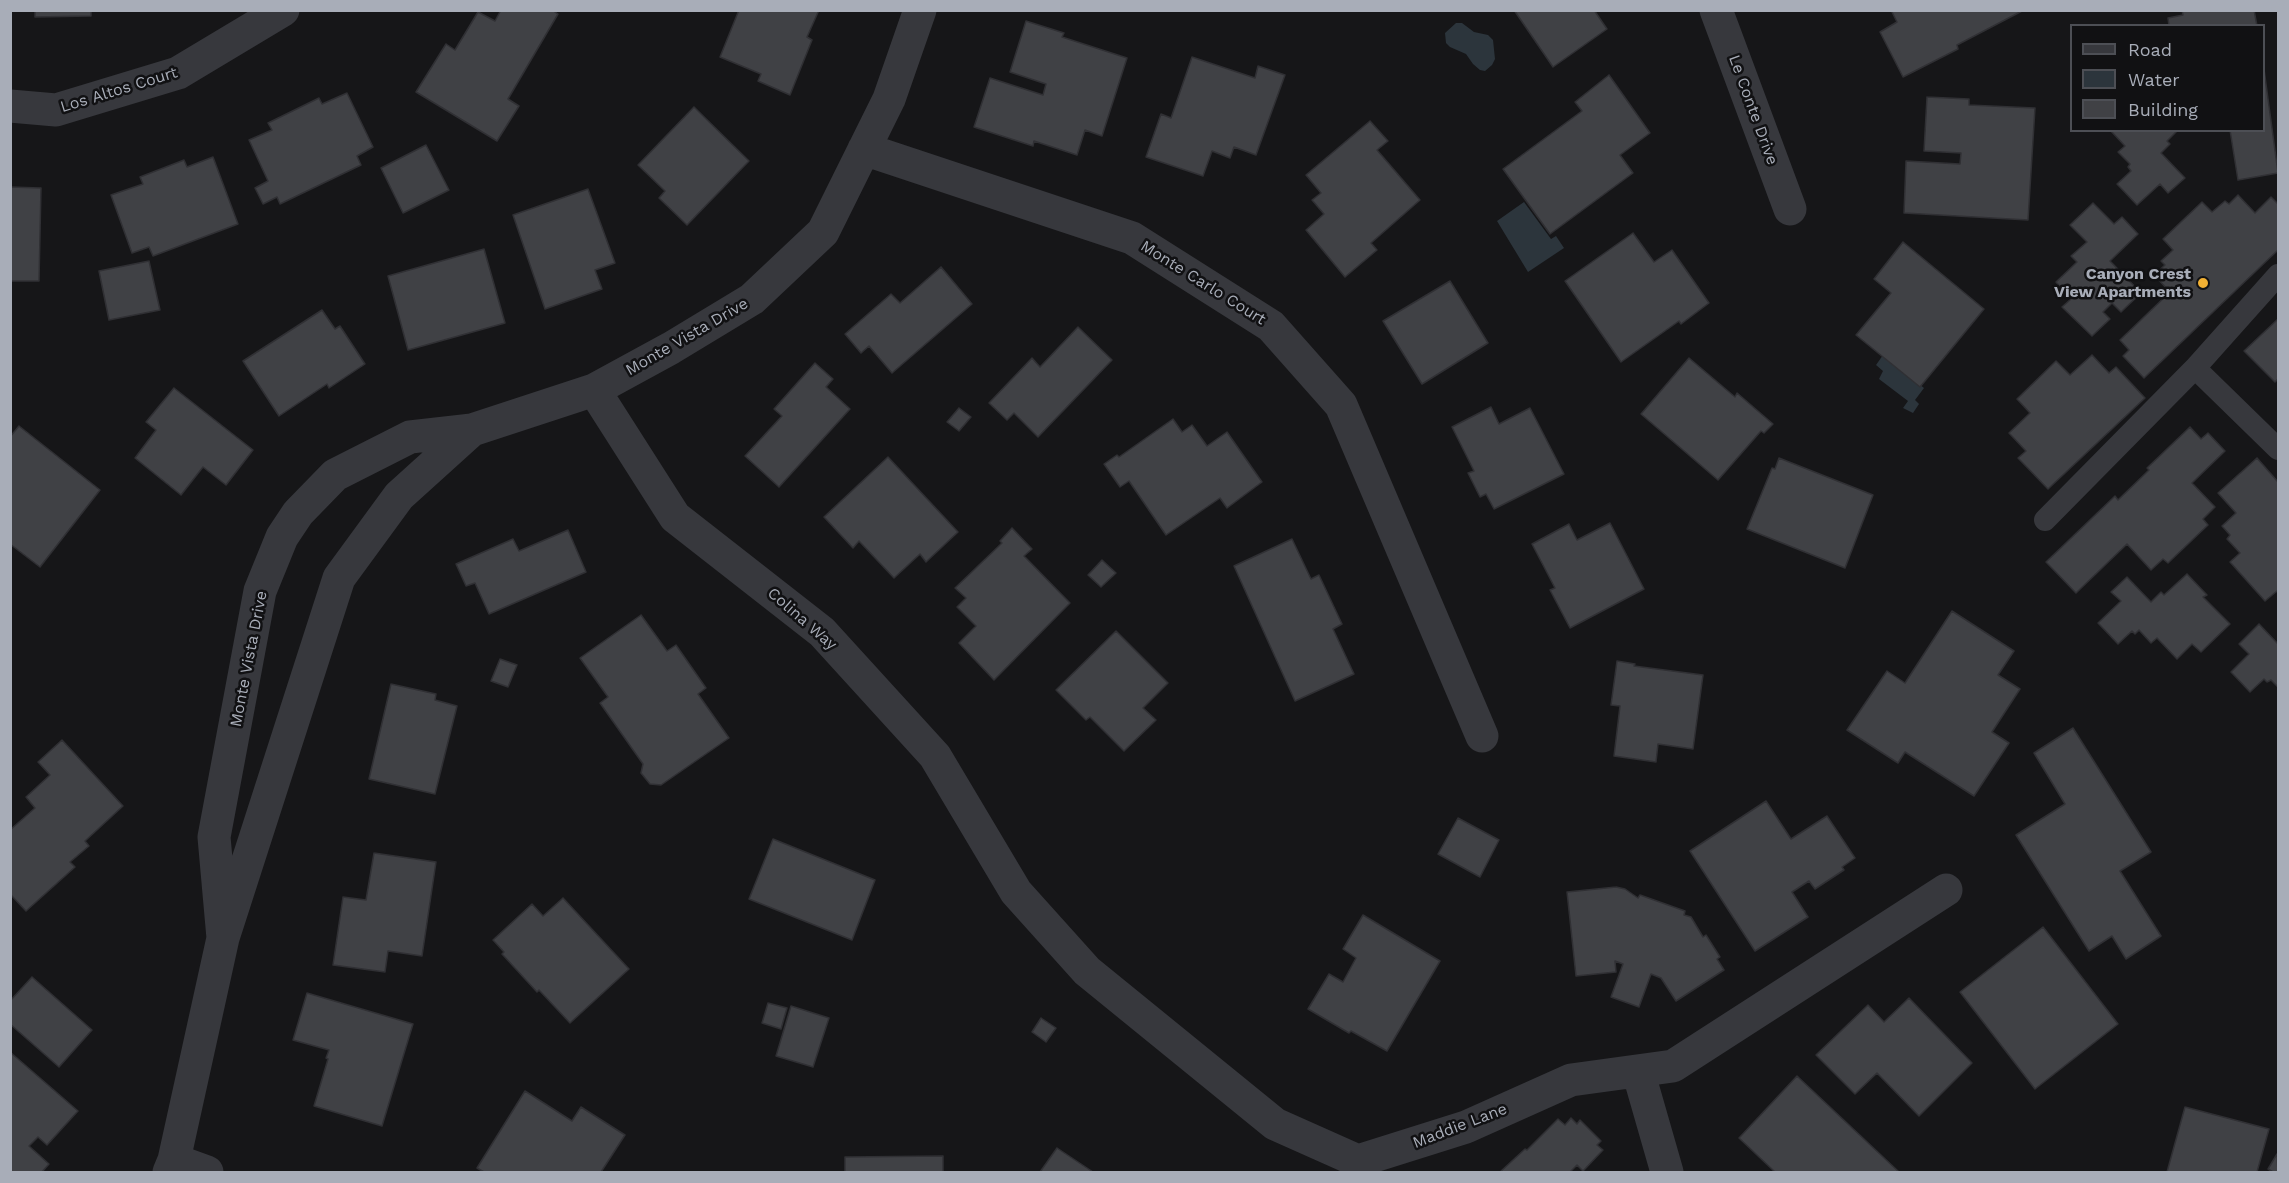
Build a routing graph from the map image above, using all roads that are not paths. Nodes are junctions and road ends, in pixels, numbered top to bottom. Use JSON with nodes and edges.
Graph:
{"nodes":[{"id":1,"x":283,"y":10,"type":"edge"},
{"id":2,"x":920,"y":10,"type":"edge"},
{"id":3,"x":1716,"y":10,"type":"edge"},
{"id":4,"x":10,"y":105,"type":"edge"},
{"id":5,"x":864,"y":149,"type":"junction"},
{"id":6,"x":1790,"y":209,"type":"dead end"},
{"id":7,"x":2278,"y":275,"type":"edge"},
{"id":8,"x":2194,"y":368,"type":"junction"},
{"id":9,"x":594,"y":390,"type":"junction"},
{"id":10,"x":472,"y":430,"type":"junction"},
{"id":11,"x":2278,"y":449,"type":"edge"},
{"id":12,"x":2044,"y":520,"type":"dead end"},
{"id":13,"x":1482,"y":736,"type":"dead end"},
{"id":14,"x":1946,"y":890,"type":"dead end"},
{"id":15,"x":1016,"y":892,"type":"joint"},
{"id":16,"x":223,"y":938,"type":"junction"},
{"id":17,"x":1638,"y":1071,"type":"junction"},
{"id":18,"x":171,"y":1166,"type":"edge"},
{"id":19,"x":207,"y":1173,"type":"edge"},
{"id":20,"x":1667,"y":1173,"type":"edge"}],
"edges":[{"from":1,"to":4,"type":"street","name":"Los Altos Court"},
{"from":2,"to":5,"type":"street","name":"Monte Vista Drive"},
{"from":3,"to":6,"type":"street","name":"Le Conte Drive"},
{"from":5,"to":9,"type":"street","name":"Monte Vista Drive"},
{"from":5,"to":13,"type":"street","name":"Monte Carlo Court"},
{"from":7,"to":8,"type":"lane"},
{"from":8,"to":11,"type":"lane"},
{"from":8,"to":12,"type":"lane"},
{"from":9,"to":10,"type":"street","name":"Monte Vista Drive"},
{"from":9,"to":15,"type":"street","name":"Colina Way"},
{"from":10,"to":16,"type":"street","name":"Monte Vista Drive"},
{"from":10,"to":16,"type":"street","name":"Monte Vista Drive"},
{"from":14,"to":17,"type":"street","name":"Maddie Lane"},
{"from":15,"to":17,"type":"street","name":"Maddie Lane"},
{"from":16,"to":18,"type":"street","name":"Monte Vista Drive"},
{"from":17,"to":20,"type":"street"},
{"from":18,"to":19,"type":"street"}]}
